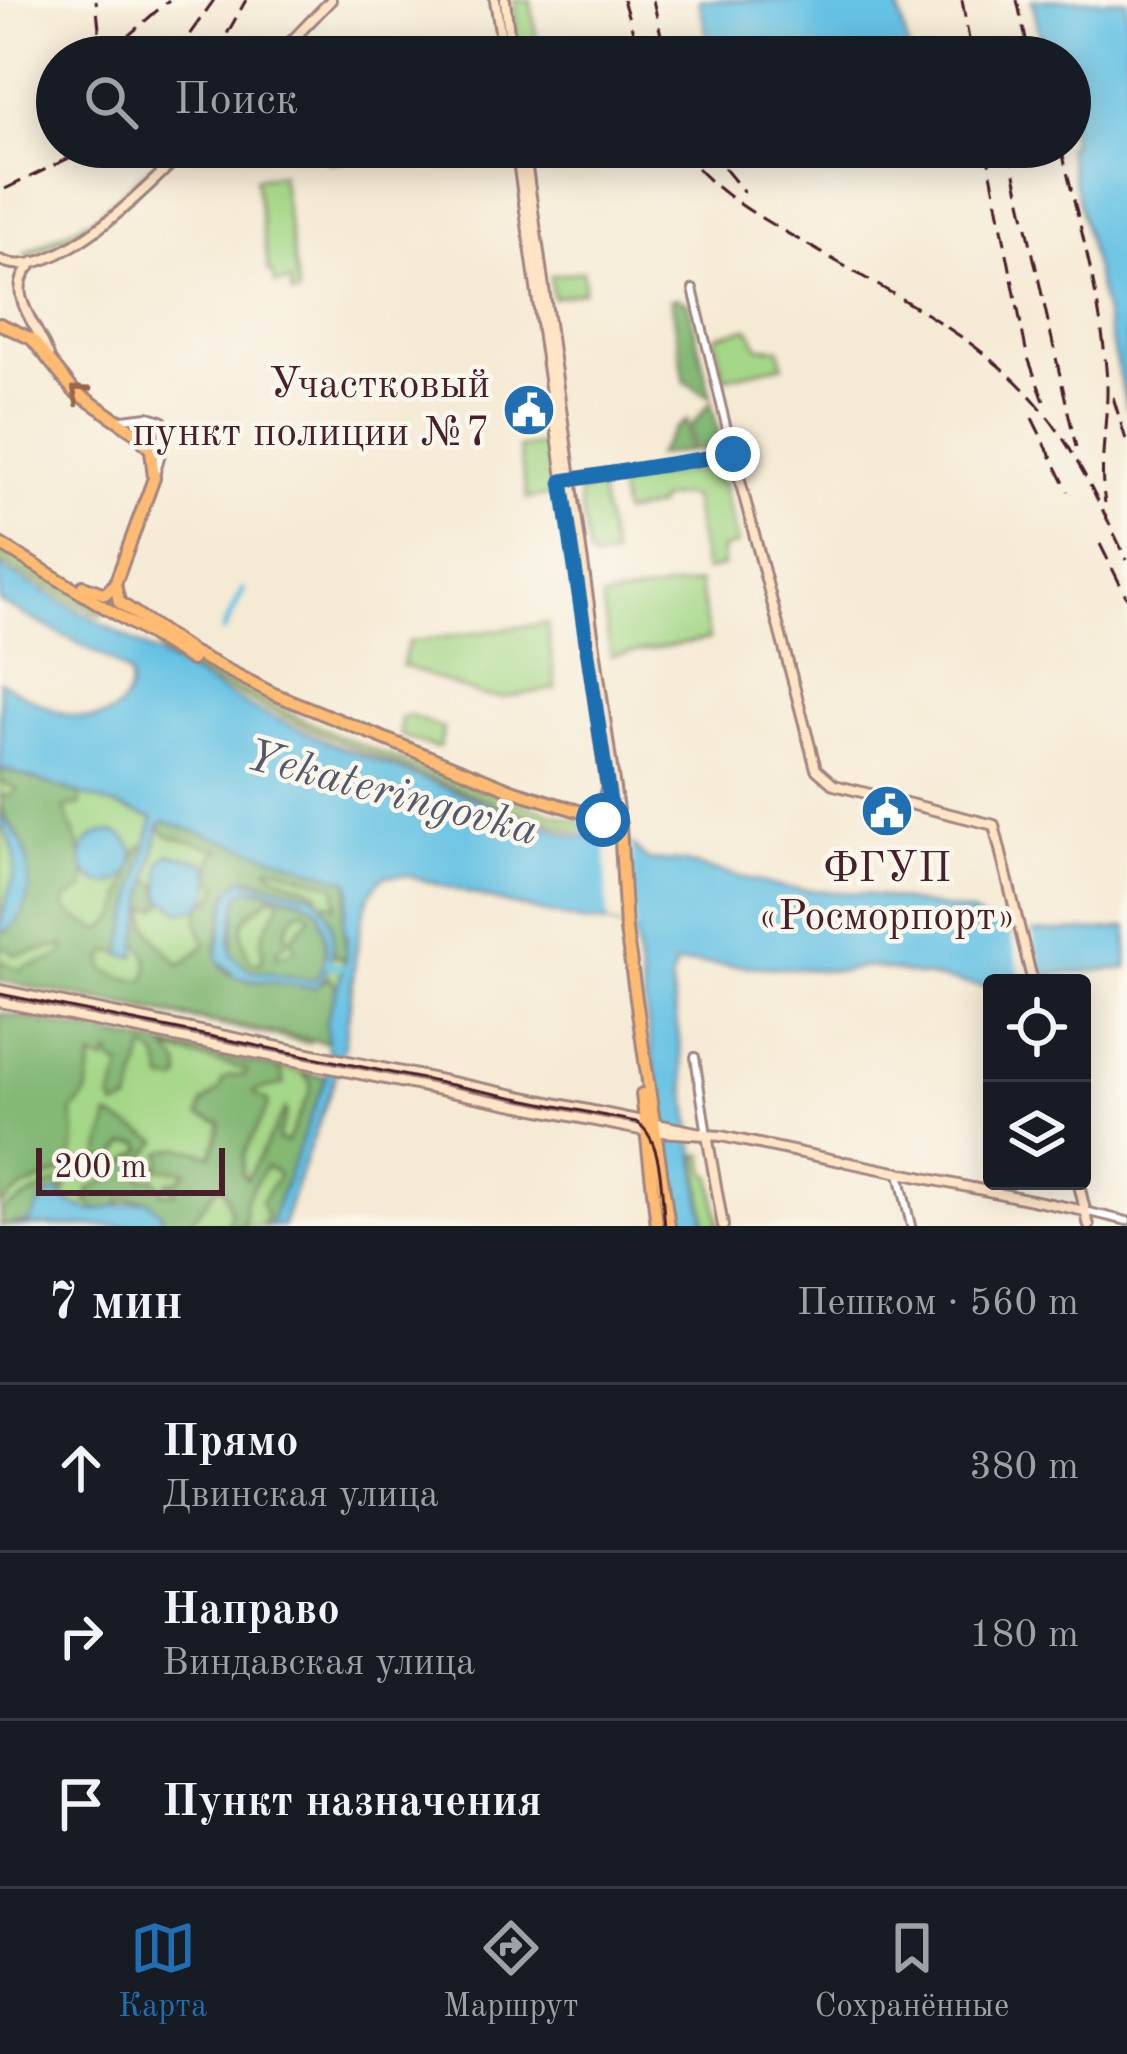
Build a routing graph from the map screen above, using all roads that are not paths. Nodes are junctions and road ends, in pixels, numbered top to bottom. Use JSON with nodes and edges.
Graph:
{"nodes":[{"id":1,"x":331,"y":0,"type":"edge"},
{"id":2,"x":495,"y":0,"type":"edge"},
{"id":3,"x":505,"y":0,"type":"edge"},
{"id":4,"x":296,"y":36,"type":"edge"},
{"id":5,"x":503,"y":36,"type":"edge"},
{"id":6,"x":507,"y":36,"type":"edge"},
{"id":7,"x":167,"y":168,"type":"edge"},
{"id":8,"x":523,"y":168,"type":"edge"},
{"id":9,"x":0,"y":260,"type":"edge"},
{"id":10,"x":36,"y":261,"type":"junction"},
{"id":11,"x":693,"y":289,"type":"dead end"},
{"id":12,"x":0,"y":324,"type":"edge"},
{"id":13,"x":51,"y":360,"type":"junction"},
{"id":14,"x":113,"y":418,"type":"junction"},
{"id":15,"x":733,"y":454,"type":"junction"},
{"id":16,"x":156,"y":472,"type":"junction"},
{"id":17,"x":566,"y":480,"type":"junction"},
{"id":18,"x":0,"y":544,"type":"edge"},
{"id":19,"x":66,"y":581,"type":"junction"},
{"id":20,"x":115,"y":584,"type":"junction"},
{"id":21,"x":607,"y":782,"type":"junction"},
{"id":22,"x":577,"y":811,"type":"junction"},
{"id":23,"x":616,"y":832,"type":"junction"},
{"id":24,"x":1031,"y":974,"type":"edge"},
{"id":25,"x":0,"y":990,"type":"edge"},
{"id":26,"x":0,"y":1002,"type":"edge"},
{"id":27,"x":695,"y":1058,"type":"dead end"},
{"id":28,"x":323,"y":1061,"type":"junction"},
{"id":29,"x":654,"y":1126,"type":"junction"},
{"id":30,"x":699,"y":1133,"type":"junction"},
{"id":31,"x":899,"y":1173,"type":"junction"},
{"id":32,"x":1080,"y":1190,"type":"edge"},
{"id":33,"x":1085,"y":1211,"type":"junction"},
{"id":34,"x":1127,"y":1221,"type":"edge"},
{"id":35,"x":657,"y":1226,"type":"edge"},
{"id":36,"x":669,"y":1226,"type":"edge"},
{"id":37,"x":723,"y":1226,"type":"edge"},
{"id":38,"x":911,"y":1226,"type":"edge"},
{"id":39,"x":1089,"y":1226,"type":"edge"}],
"edges":[{"from":1,"to":4,"type":"street"},
{"from":2,"to":5,"type":"street"},
{"from":3,"to":6,"type":"street"},
{"from":7,"to":10,"type":"street"},
{"from":8,"to":17,"type":"street"},
{"from":9,"to":10,"type":"street"},
{"from":10,"to":13,"type":"street"},
{"from":11,"to":15,"type":"street"},
{"from":12,"to":13,"type":"main road"},
{"from":14,"to":13,"type":"main road","one_way":true},
{"from":14,"to":16,"type":"main road"},
{"from":14,"to":16,"type":"street"},
{"from":15,"to":17,"type":"street"},
{"from":15,"to":24,"type":"street"},
{"from":16,"to":20,"type":"main road"},
{"from":17,"to":21,"type":"street"},
{"from":17,"to":23,"type":"street"},
{"from":18,"to":19,"type":"main road"},
{"from":19,"to":20,"type":"main road"},
{"from":19,"to":23,"type":"main road"},
{"from":20,"to":22,"type":"main road"},
{"from":21,"to":22,"type":"street"},
{"from":21,"to":23,"type":"street"},
{"from":22,"to":23,"type":"main road"},
{"from":23,"to":29,"type":"main road"},
{"from":25,"to":28,"type":"street"},
{"from":26,"to":28,"type":"street"},
{"from":27,"to":30,"type":"street"},
{"from":28,"to":29,"type":"street"},
{"from":29,"to":30,"type":"street"},
{"from":29,"to":35,"type":"main road"},
{"from":29,"to":36,"type":"main road"},
{"from":30,"to":31,"type":"street"},
{"from":30,"to":37,"type":"street"},
{"from":31,"to":33,"type":"street"},
{"from":31,"to":38,"type":"street"},
{"from":32,"to":33,"type":"street"},
{"from":33,"to":34,"type":"street"},
{"from":33,"to":39,"type":"street"}]}
